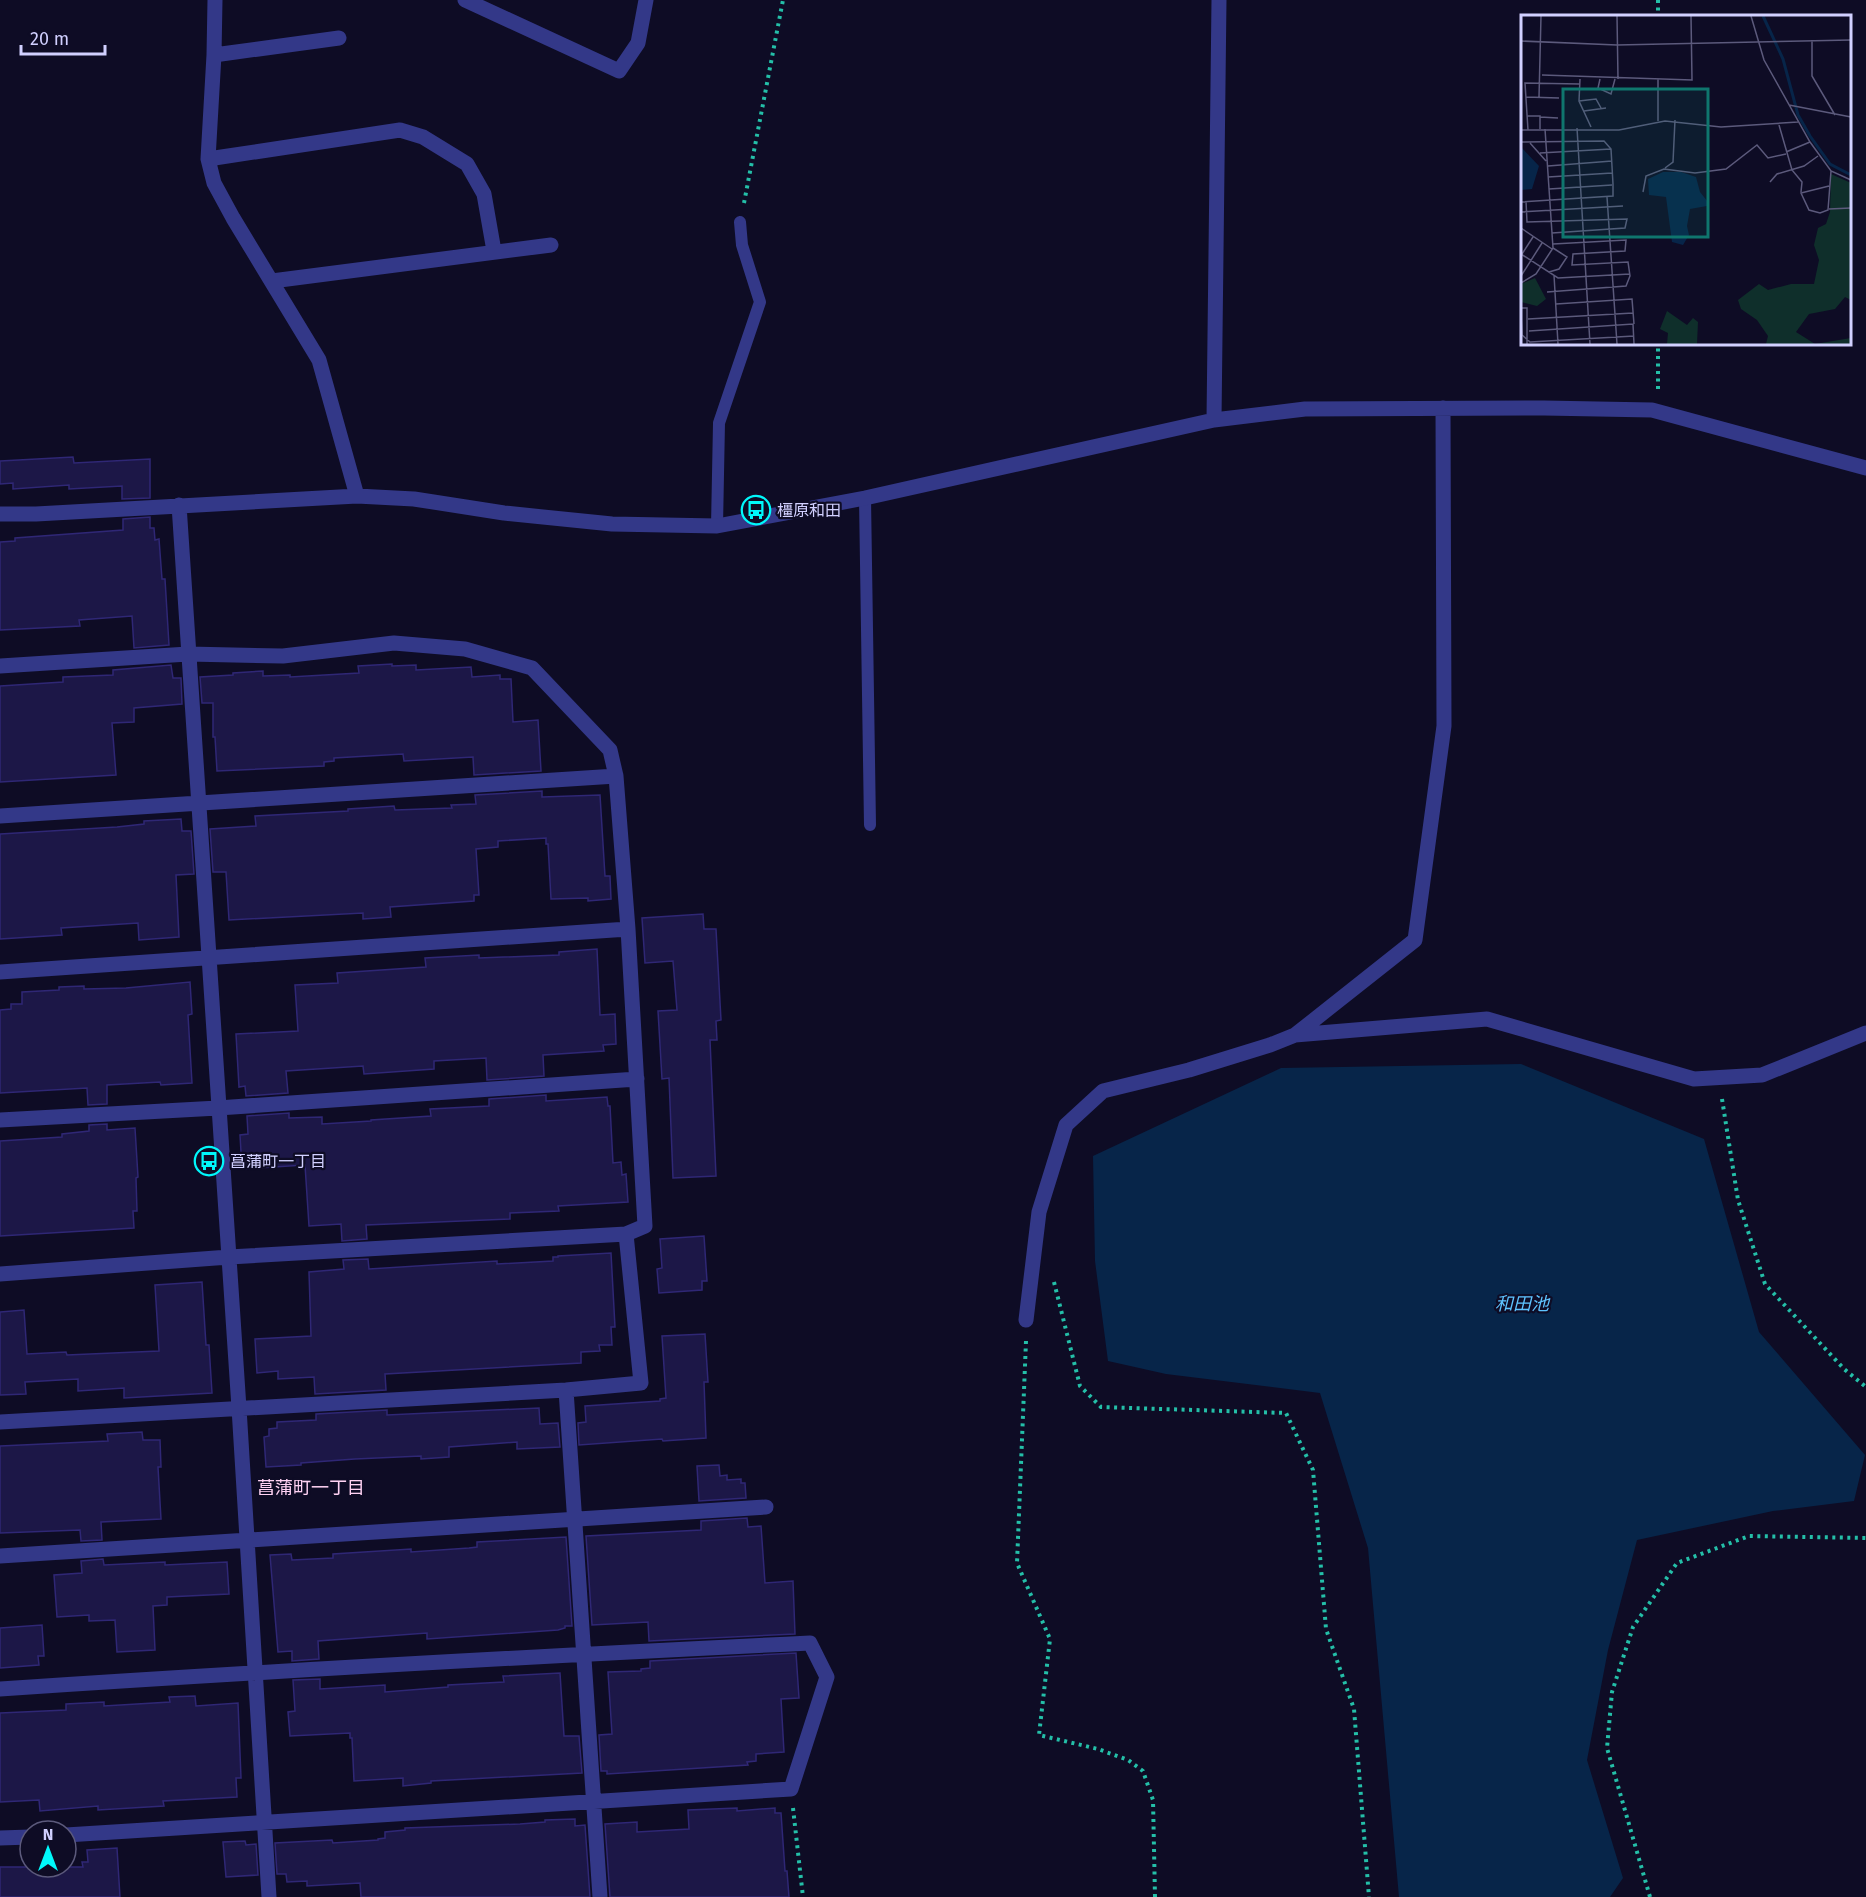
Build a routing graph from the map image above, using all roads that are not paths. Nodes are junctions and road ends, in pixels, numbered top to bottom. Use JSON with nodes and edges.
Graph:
{"nodes":[{"id":1,"x":215,"y":0,"type":"edge"},
{"id":2,"x":465,"y":0,"type":"edge"},
{"id":3,"x":646,"y":0,"type":"edge"},
{"id":4,"x":1219,"y":0,"type":"edge"},
{"id":5,"x":339,"y":38,"type":"dead end"},
{"id":6,"x":214,"y":55,"type":"junction"},
{"id":7,"x":208,"y":159,"type":"junction"},
{"id":8,"x":740,"y":222,"type":"road end"},
{"id":9,"x":551,"y":245,"type":"dead end"},
{"id":10,"x":494,"y":251,"type":"junction"},
{"id":11,"x":272,"y":281,"type":"junction"},
{"id":12,"x":1443,"y":408,"type":"junction"},
{"id":13,"x":1215,"y":420,"type":"junction"},
{"id":14,"x":1866,"y":468,"type":"edge"},
{"id":15,"x":357,"y":496,"type":"junction"},
{"id":16,"x":865,"y":498,"type":"junction"},
{"id":17,"x":179,"y":505,"type":"junction"},
{"id":18,"x":0,"y":514,"type":"edge"},
{"id":19,"x":717,"y":526,"type":"junction"},
{"id":20,"x":188,"y":654,"type":"junction"},
{"id":21,"x":0,"y":666,"type":"edge"},
{"id":22,"x":616,"y":776,"type":"junction"},
{"id":23,"x":200,"y":803,"type":"junction"},
{"id":24,"x":0,"y":816,"type":"edge"},
{"id":25,"x":870,"y":825,"type":"dead end"},
{"id":26,"x":628,"y":928,"type":"junction"},
{"id":27,"x":209,"y":958,"type":"junction"},
{"id":28,"x":0,"y":972,"type":"edge"},
{"id":29,"x":1866,"y":1033,"type":"edge"},
{"id":30,"x":1295,"y":1035,"type":"junction"},
{"id":31,"x":637,"y":1079,"type":"junction"},
{"id":32,"x":218,"y":1108,"type":"junction"},
{"id":33,"x":0,"y":1120,"type":"edge"},
{"id":34,"x":626,"y":1234,"type":"junction"},
{"id":35,"x":229,"y":1257,"type":"junction"},
{"id":36,"x":0,"y":1274,"type":"edge"},
{"id":37,"x":1026,"y":1320,"type":"road end"},
{"id":38,"x":566,"y":1390,"type":"junction"},
{"id":39,"x":239,"y":1408,"type":"junction"},
{"id":40,"x":0,"y":1422,"type":"edge"},
{"id":41,"x":766,"y":1507,"type":"dead end"},
{"id":42,"x":575,"y":1519,"type":"junction"},
{"id":43,"x":246,"y":1540,"type":"junction"},
{"id":44,"x":0,"y":1556,"type":"edge"},
{"id":45,"x":583,"y":1654,"type":"junction"},
{"id":46,"x":255,"y":1672,"type":"junction"},
{"id":47,"x":0,"y":1689,"type":"edge"},
{"id":48,"x":593,"y":1802,"type":"junction"},
{"id":49,"x":264,"y":1823,"type":"junction"},
{"id":50,"x":78,"y":1833,"type":"edge"},
{"id":51,"x":18,"y":1837,"type":"edge"},
{"id":52,"x":0,"y":1838,"type":"edge"},
{"id":53,"x":269,"y":1897,"type":"edge"},
{"id":54,"x":600,"y":1897,"type":"edge"}],
"edges":[{"from":1,"to":6,"type":"street"},
{"from":2,"to":3,"type":"street"},
{"from":4,"to":13,"type":"street"},
{"from":5,"to":6,"type":"street"},
{"from":6,"to":7,"type":"street"},
{"from":7,"to":10,"type":"street"},
{"from":7,"to":11,"type":"street"},
{"from":8,"to":19,"type":"lane"},
{"from":9,"to":10,"type":"street"},
{"from":10,"to":11,"type":"street"},
{"from":11,"to":15,"type":"street"},
{"from":12,"to":13,"type":"street"},
{"from":12,"to":14,"type":"street"},
{"from":12,"to":30,"type":"street"},
{"from":13,"to":16,"type":"street"},
{"from":15,"to":17,"type":"street"},
{"from":15,"to":19,"type":"street"},
{"from":16,"to":19,"type":"street"},
{"from":16,"to":25,"type":"lane"},
{"from":17,"to":18,"type":"street"},
{"from":17,"to":20,"type":"street"},
{"from":20,"to":21,"type":"street"},
{"from":20,"to":22,"type":"street"},
{"from":20,"to":23,"type":"street"},
{"from":22,"to":23,"type":"street"},
{"from":22,"to":26,"type":"street"},
{"from":23,"to":24,"type":"street"},
{"from":23,"to":27,"type":"street"},
{"from":26,"to":27,"type":"street"},
{"from":26,"to":31,"type":"street"},
{"from":27,"to":28,"type":"street"},
{"from":27,"to":32,"type":"street"},
{"from":29,"to":30,"type":"street"},
{"from":30,"to":37,"type":"street"},
{"from":31,"to":32,"type":"street"},
{"from":31,"to":34,"type":"street"},
{"from":32,"to":33,"type":"street"},
{"from":32,"to":35,"type":"street"},
{"from":34,"to":35,"type":"street"},
{"from":34,"to":38,"type":"street"},
{"from":35,"to":36,"type":"street"},
{"from":35,"to":39,"type":"street"},
{"from":38,"to":39,"type":"street"},
{"from":38,"to":42,"type":"street"},
{"from":39,"to":40,"type":"street"},
{"from":39,"to":43,"type":"street"},
{"from":41,"to":42,"type":"street"},
{"from":42,"to":43,"type":"street"},
{"from":42,"to":45,"type":"street"},
{"from":43,"to":44,"type":"street"},
{"from":43,"to":46,"type":"street"},
{"from":45,"to":46,"type":"street"},
{"from":45,"to":48,"type":"street"},
{"from":45,"to":48,"type":"street"},
{"from":46,"to":47,"type":"street"},
{"from":46,"to":49,"type":"street"},
{"from":48,"to":49,"type":"street"},
{"from":48,"to":54,"type":"street"},
{"from":49,"to":50,"type":"street"},
{"from":49,"to":53,"type":"street"},
{"from":51,"to":52,"type":"street"}]}
